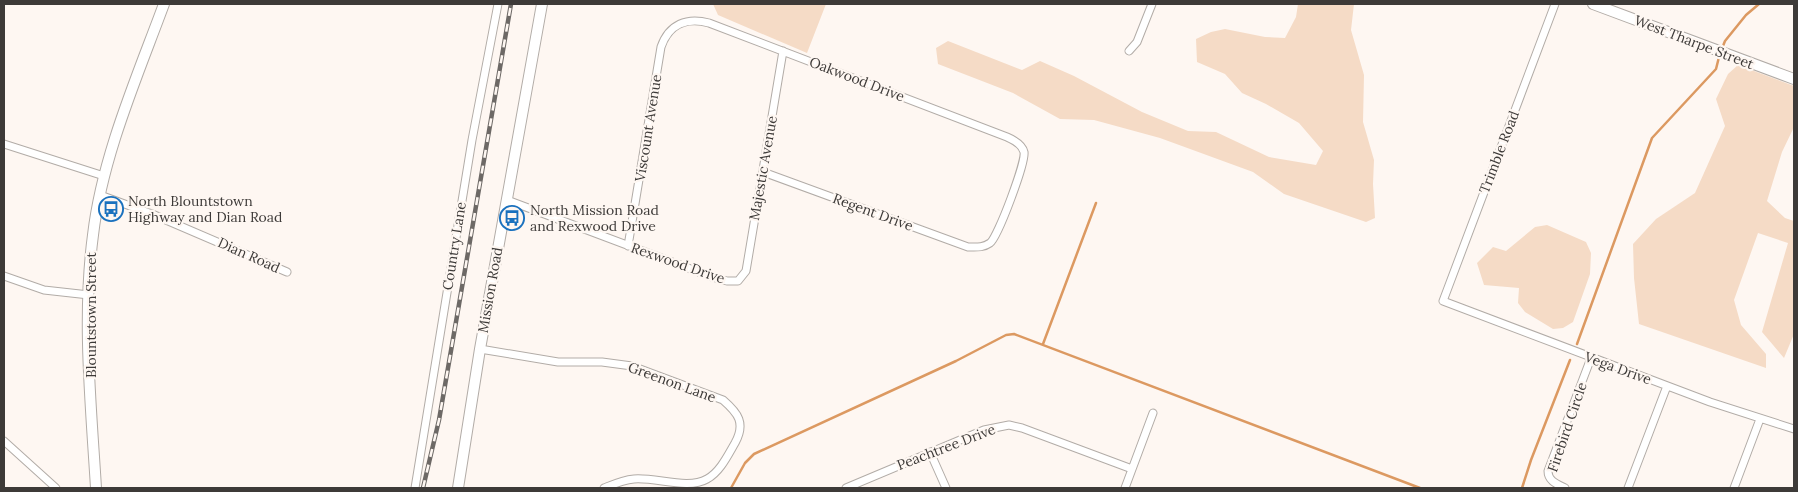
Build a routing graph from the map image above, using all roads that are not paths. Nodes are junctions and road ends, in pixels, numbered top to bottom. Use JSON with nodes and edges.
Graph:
{"nodes":[{"id":1,"x":164,"y":4,"type":"edge"},
{"id":2,"x":498,"y":4,"type":"edge"},
{"id":3,"x":542,"y":4,"type":"edge"},
{"id":4,"x":1152,"y":4,"type":"edge"},
{"id":5,"x":1555,"y":4,"type":"edge"},
{"id":6,"x":1593,"y":4,"type":"edge"},
{"id":7,"x":685,"y":22,"type":"joint"},
{"id":8,"x":783,"y":51,"type":"junction"},
{"id":9,"x":1129,"y":51,"type":"dead end"},
{"id":10,"x":1794,"y":79,"type":"edge"},
{"id":11,"x":4,"y":144,"type":"edge"},
{"id":12,"x":763,"y":172,"type":"junction"},
{"id":13,"x":104,"y":176,"type":"junction"},
{"id":14,"x":100,"y":195,"type":"junction"},
{"id":15,"x":507,"y":200,"type":"junction"},
{"id":16,"x":628,"y":246,"type":"junction"},
{"id":17,"x":984,"y":247,"type":"joint"},
{"id":18,"x":287,"y":272,"type":"dead end"},
{"id":19,"x":4,"y":276,"type":"edge"},
{"id":20,"x":738,"y":281,"type":"joint"},
{"id":21,"x":88,"y":295,"type":"junction"},
{"id":22,"x":1444,"y":301,"type":"joint"},
{"id":23,"x":480,"y":349,"type":"junction"},
{"id":24,"x":1591,"y":358,"type":"junction"},
{"id":25,"x":1667,"y":386,"type":"junction"},
{"id":26,"x":1153,"y":413,"type":"dead end"},
{"id":27,"x":1760,"y":418,"type":"junction"},
{"id":28,"x":1794,"y":429,"type":"edge"},
{"id":29,"x":4,"y":441,"type":"edge"},
{"id":30,"x":930,"y":452,"type":"junction"},
{"id":31,"x":1132,"y":469,"type":"junction"},
{"id":32,"x":56,"y":488,"type":"edge"},
{"id":33,"x":96,"y":488,"type":"edge"},
{"id":34,"x":415,"y":488,"type":"edge"},
{"id":35,"x":458,"y":488,"type":"edge"},
{"id":36,"x":604,"y":488,"type":"edge"},
{"id":37,"x":846,"y":488,"type":"edge"},
{"id":38,"x":946,"y":488,"type":"edge"},
{"id":39,"x":1125,"y":488,"type":"edge"},
{"id":40,"x":1565,"y":488,"type":"edge"},
{"id":41,"x":1628,"y":488,"type":"edge"},
{"id":42,"x":1734,"y":488,"type":"edge"}],
"edges":[{"from":1,"to":13,"type":"main road","name":"Blountstown Street"},
{"from":2,"to":34,"type":"street","name":"Country Lane"},
{"from":3,"to":15,"type":"main road","name":"Mission Road"},
{"from":4,"to":9,"type":"street"},
{"from":5,"to":22,"type":"street","name":"Trimble Road"},
{"from":6,"to":10,"type":"main road","name":"West Tharpe Street"},
{"from":7,"to":8,"type":"street","name":"Oakwood Drive"},
{"from":7,"to":16,"type":"street","name":"Viscount Avenue"},
{"from":8,"to":12,"type":"street","name":"Majestic Avenue"},
{"from":8,"to":17,"type":"street","name":"Oakwood Drive"},
{"from":11,"to":13,"type":"street"},
{"from":12,"to":17,"type":"street","name":"Regent Drive"},
{"from":12,"to":20,"type":"street","name":"Majestic Avenue"},
{"from":13,"to":14,"type":"main road","name":"Blountstown Street"},
{"from":14,"to":18,"type":"street","name":"Dian Road"},
{"from":14,"to":21,"type":"main road","name":"Blountstown Street"},
{"from":15,"to":16,"type":"street","name":"Rexwood Drive"},
{"from":15,"to":23,"type":"main road","name":"Mission Road"},
{"from":16,"to":20,"type":"street","name":"Rexwood Drive"},
{"from":19,"to":21,"type":"street"},
{"from":21,"to":33,"type":"main road","name":"Blountstown Street"},
{"from":22,"to":24,"type":"street","name":"Vega Drive"},
{"from":23,"to":35,"type":"main road","name":"Mission Road"},
{"from":23,"to":36,"type":"street","name":"Greenon Lane"},
{"from":24,"to":25,"type":"street","name":"Vega Drive"},
{"from":24,"to":40,"type":"street","name":"Firebird Circle"},
{"from":25,"to":27,"type":"street","name":"Vega Drive"},
{"from":25,"to":41,"type":"street"},
{"from":26,"to":31,"type":"street"},
{"from":27,"to":28,"type":"street","name":"Vega Drive"},
{"from":27,"to":42,"type":"street"},
{"from":29,"to":32,"type":"street"},
{"from":30,"to":31,"type":"street","name":"Peachtree Drive"},
{"from":30,"to":37,"type":"street","name":"Peachtree Drive"},
{"from":30,"to":38,"type":"street"},
{"from":31,"to":39,"type":"street"}]}
